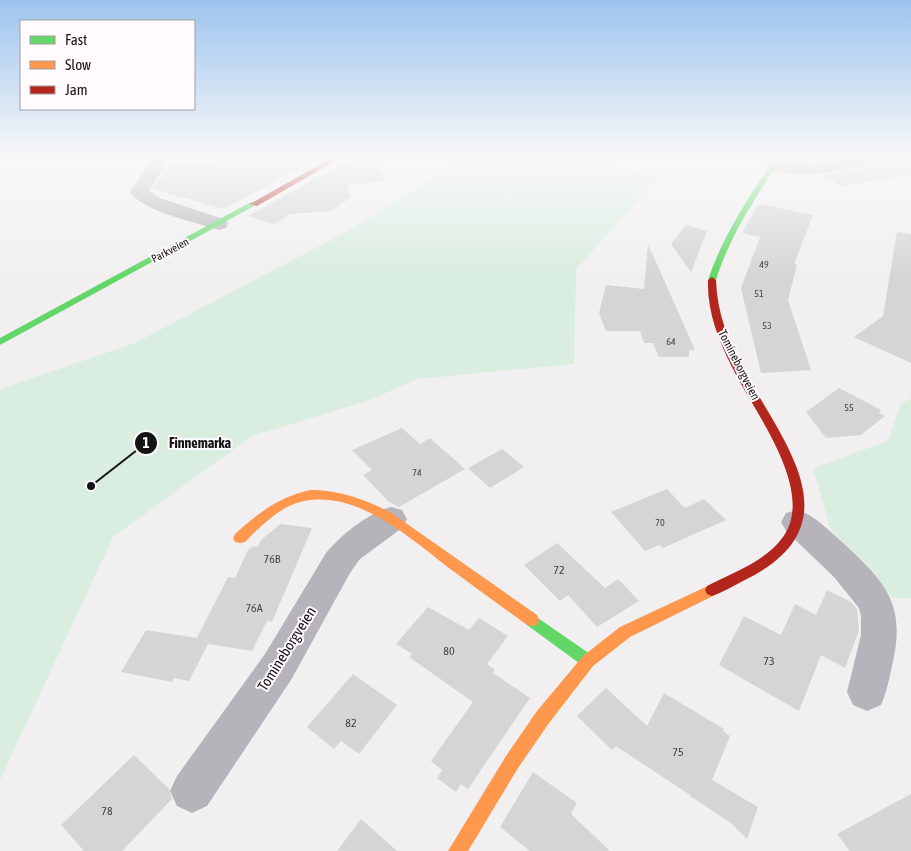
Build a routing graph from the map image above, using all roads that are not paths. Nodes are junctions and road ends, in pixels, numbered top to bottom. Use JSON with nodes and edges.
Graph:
{"nodes":[{"id":1,"x":146,"y":197,"type":"edge"},
{"id":2,"x":268,"y":197,"type":"edge"},
{"id":3,"x":753,"y":197,"type":"edge"},
{"id":4,"x":219,"y":224,"type":"junction"},
{"id":5,"x":0,"y":342,"type":"edge"},
{"id":6,"x":391,"y":519,"type":"junction"},
{"id":7,"x":798,"y":522,"type":"junction"},
{"id":8,"x":240,"y":538,"type":"dead end"},
{"id":9,"x":588,"y":661,"type":"junction"},
{"id":10,"x":867,"y":692,"type":"dead end"},
{"id":11,"x":192,"y":791,"type":"dead end"},
{"id":12,"x":457,"y":851,"type":"edge"}],
"edges":[{"from":1,"to":4,"type":"street"},
{"from":2,"to":4,"type":"street","name":"Parkveien"},
{"from":3,"to":7,"type":"street","name":"Tomineborgveien"},
{"from":4,"to":5,"type":"street","name":"Parkveien"},
{"from":6,"to":8,"type":"street"},
{"from":6,"to":9,"type":"street"},
{"from":6,"to":11,"type":"street","name":"Tomineborgveien"},
{"from":7,"to":9,"type":"street"},
{"from":7,"to":10,"type":"street"},
{"from":9,"to":12,"type":"street"}]}
